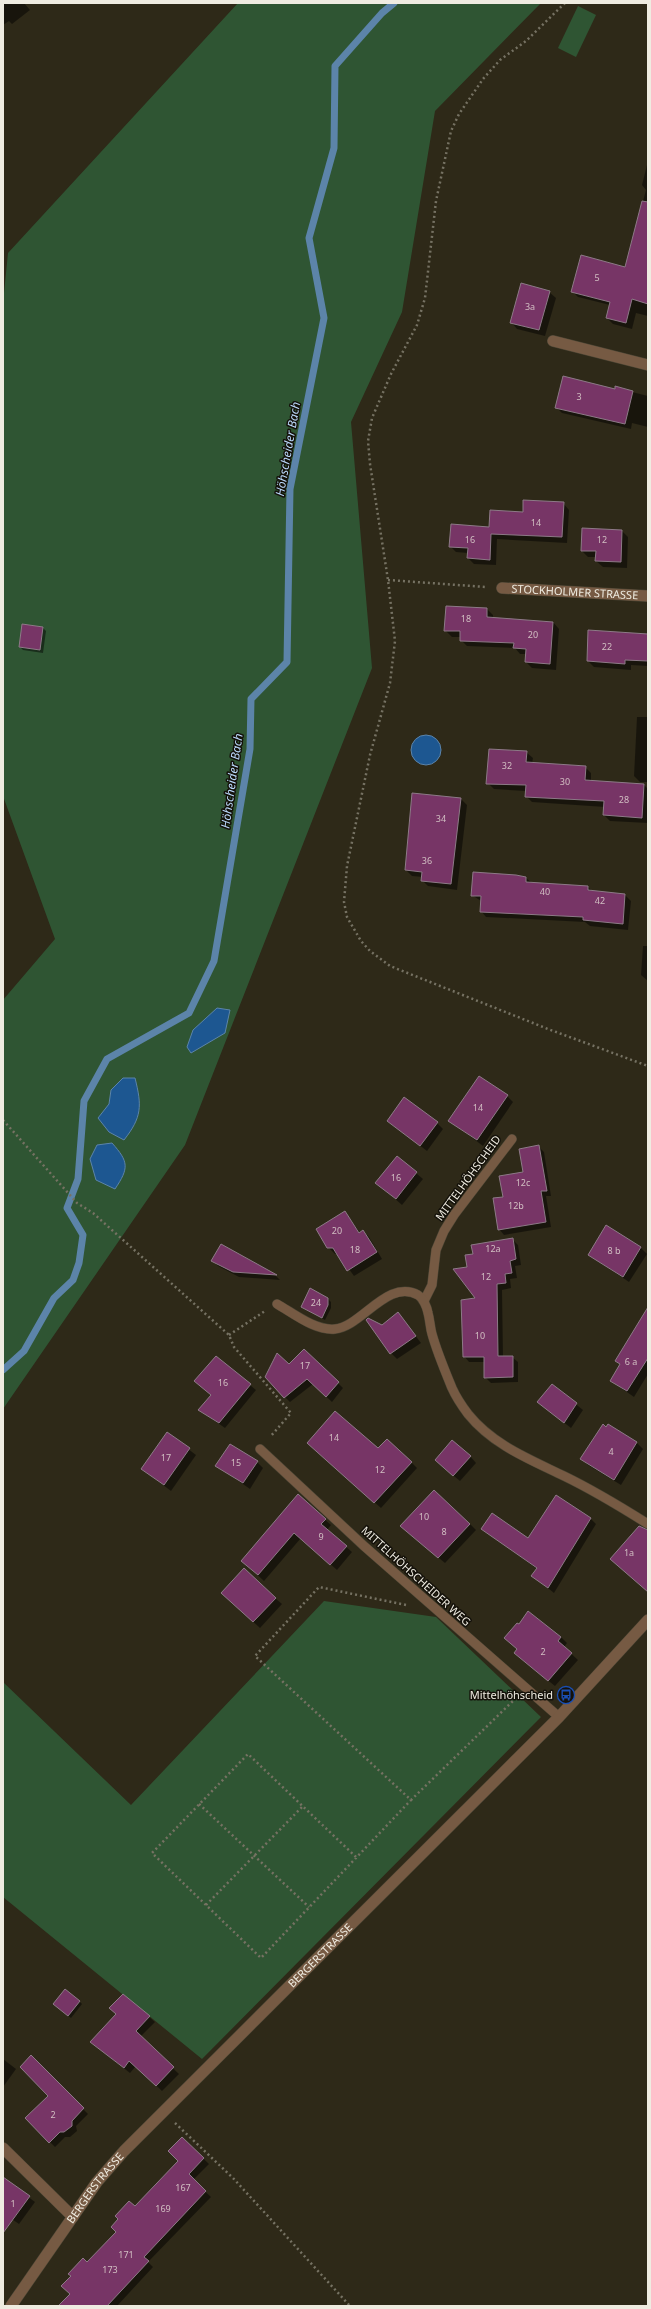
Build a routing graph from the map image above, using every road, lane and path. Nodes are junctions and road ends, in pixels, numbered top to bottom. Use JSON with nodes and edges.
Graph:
{"nodes":[{"id":1,"x":565,"y":3,"type":"edge"},
{"id":2,"x":553,"y":341,"type":"dead end"},
{"id":3,"x":648,"y":365,"type":"edge"},
{"id":4,"x":388,"y":580,"type":"junction"},
{"id":5,"x":502,"y":588,"type":"joint"},
{"id":6,"x":648,"y":596,"type":"edge"},
{"id":7,"x":648,"y":1066,"type":"edge"},
{"id":8,"x":3,"y":1120,"type":"edge"},
{"id":9,"x":512,"y":1138,"type":"dead end"},
{"id":10,"x":424,"y":1301,"type":"junction"},
{"id":11,"x":277,"y":1304,"type":"joint"},
{"id":12,"x":228,"y":1335,"type":"junction"},
{"id":13,"x":260,"y":1450,"type":"joint"},
{"id":14,"x":648,"y":1524,"type":"edge"},
{"id":15,"x":409,"y":1606,"type":"dead end"},
{"id":16,"x":648,"y":1620,"type":"edge"},
{"id":17,"x":525,"y":1689,"type":"junction"},
{"id":18,"x":559,"y":1717,"type":"junction"},
{"id":19,"x":411,"y":1800,"type":"junction"},
{"id":20,"x":199,"y":1804,"type":"junction"},
{"id":21,"x":303,"y":1806,"type":"junction"},
{"id":22,"x":254,"y":1856,"type":"junction"},
{"id":23,"x":356,"y":1857,"type":"junction"},
{"id":24,"x":206,"y":1905,"type":"junction"},
{"id":25,"x":309,"y":1907,"type":"junction"},
{"id":26,"x":163,"y":2111,"type":"junction"},
{"id":27,"x":3,"y":2148,"type":"edge"},
{"id":28,"x":73,"y":2217,"type":"junction"},
{"id":29,"x":11,"y":2306,"type":"edge"},
{"id":30,"x":350,"y":2306,"type":"edge"}],
"edges":[{"from":1,"to":4,"type":"path"},
{"from":2,"to":3,"type":"street"},
{"from":4,"to":5,"type":"path"},
{"from":4,"to":7,"type":"path"},
{"from":5,"to":6,"type":"street","name":"STOCKHOLMER STRASSE"},
{"from":8,"to":12,"type":"path"},
{"from":9,"to":10,"type":"lane","name":"MITTELHÖHSCHEID"},
{"from":10,"to":11,"type":"lane"},
{"from":10,"to":14,"type":"lane"},
{"from":11,"to":12,"type":"path"},
{"from":12,"to":13,"type":"path"},
{"from":13,"to":17,"type":"lane","name":"MITTELHÖHSCHEIDER WEG"},
{"from":15,"to":19,"type":"path"},
{"from":16,"to":18,"type":"street","name":"BERGERSTRASSE"},
{"from":17,"to":18,"type":"lane","name":"MITTELHÖHSCHEIDER WEG"},
{"from":17,"to":19,"type":"path"},
{"from":18,"to":26,"type":"street","name":"BERGERSTRASSE"},
{"from":19,"to":23,"type":"path"},
{"from":20,"to":21,"type":"path"},
{"from":20,"to":22,"type":"path"},
{"from":20,"to":24,"type":"path"},
{"from":21,"to":22,"type":"path"},
{"from":21,"to":23,"type":"path"},
{"from":22,"to":24,"type":"path"},
{"from":22,"to":25,"type":"path"},
{"from":23,"to":25,"type":"path"},
{"from":24,"to":25,"type":"path"},
{"from":26,"to":28,"type":"street","name":"BERGERSTRASSE"},
{"from":26,"to":30,"type":"path"},
{"from":27,"to":28,"type":"street"},
{"from":28,"to":29,"type":"street","name":"BERGERSTRASSE"}]}
